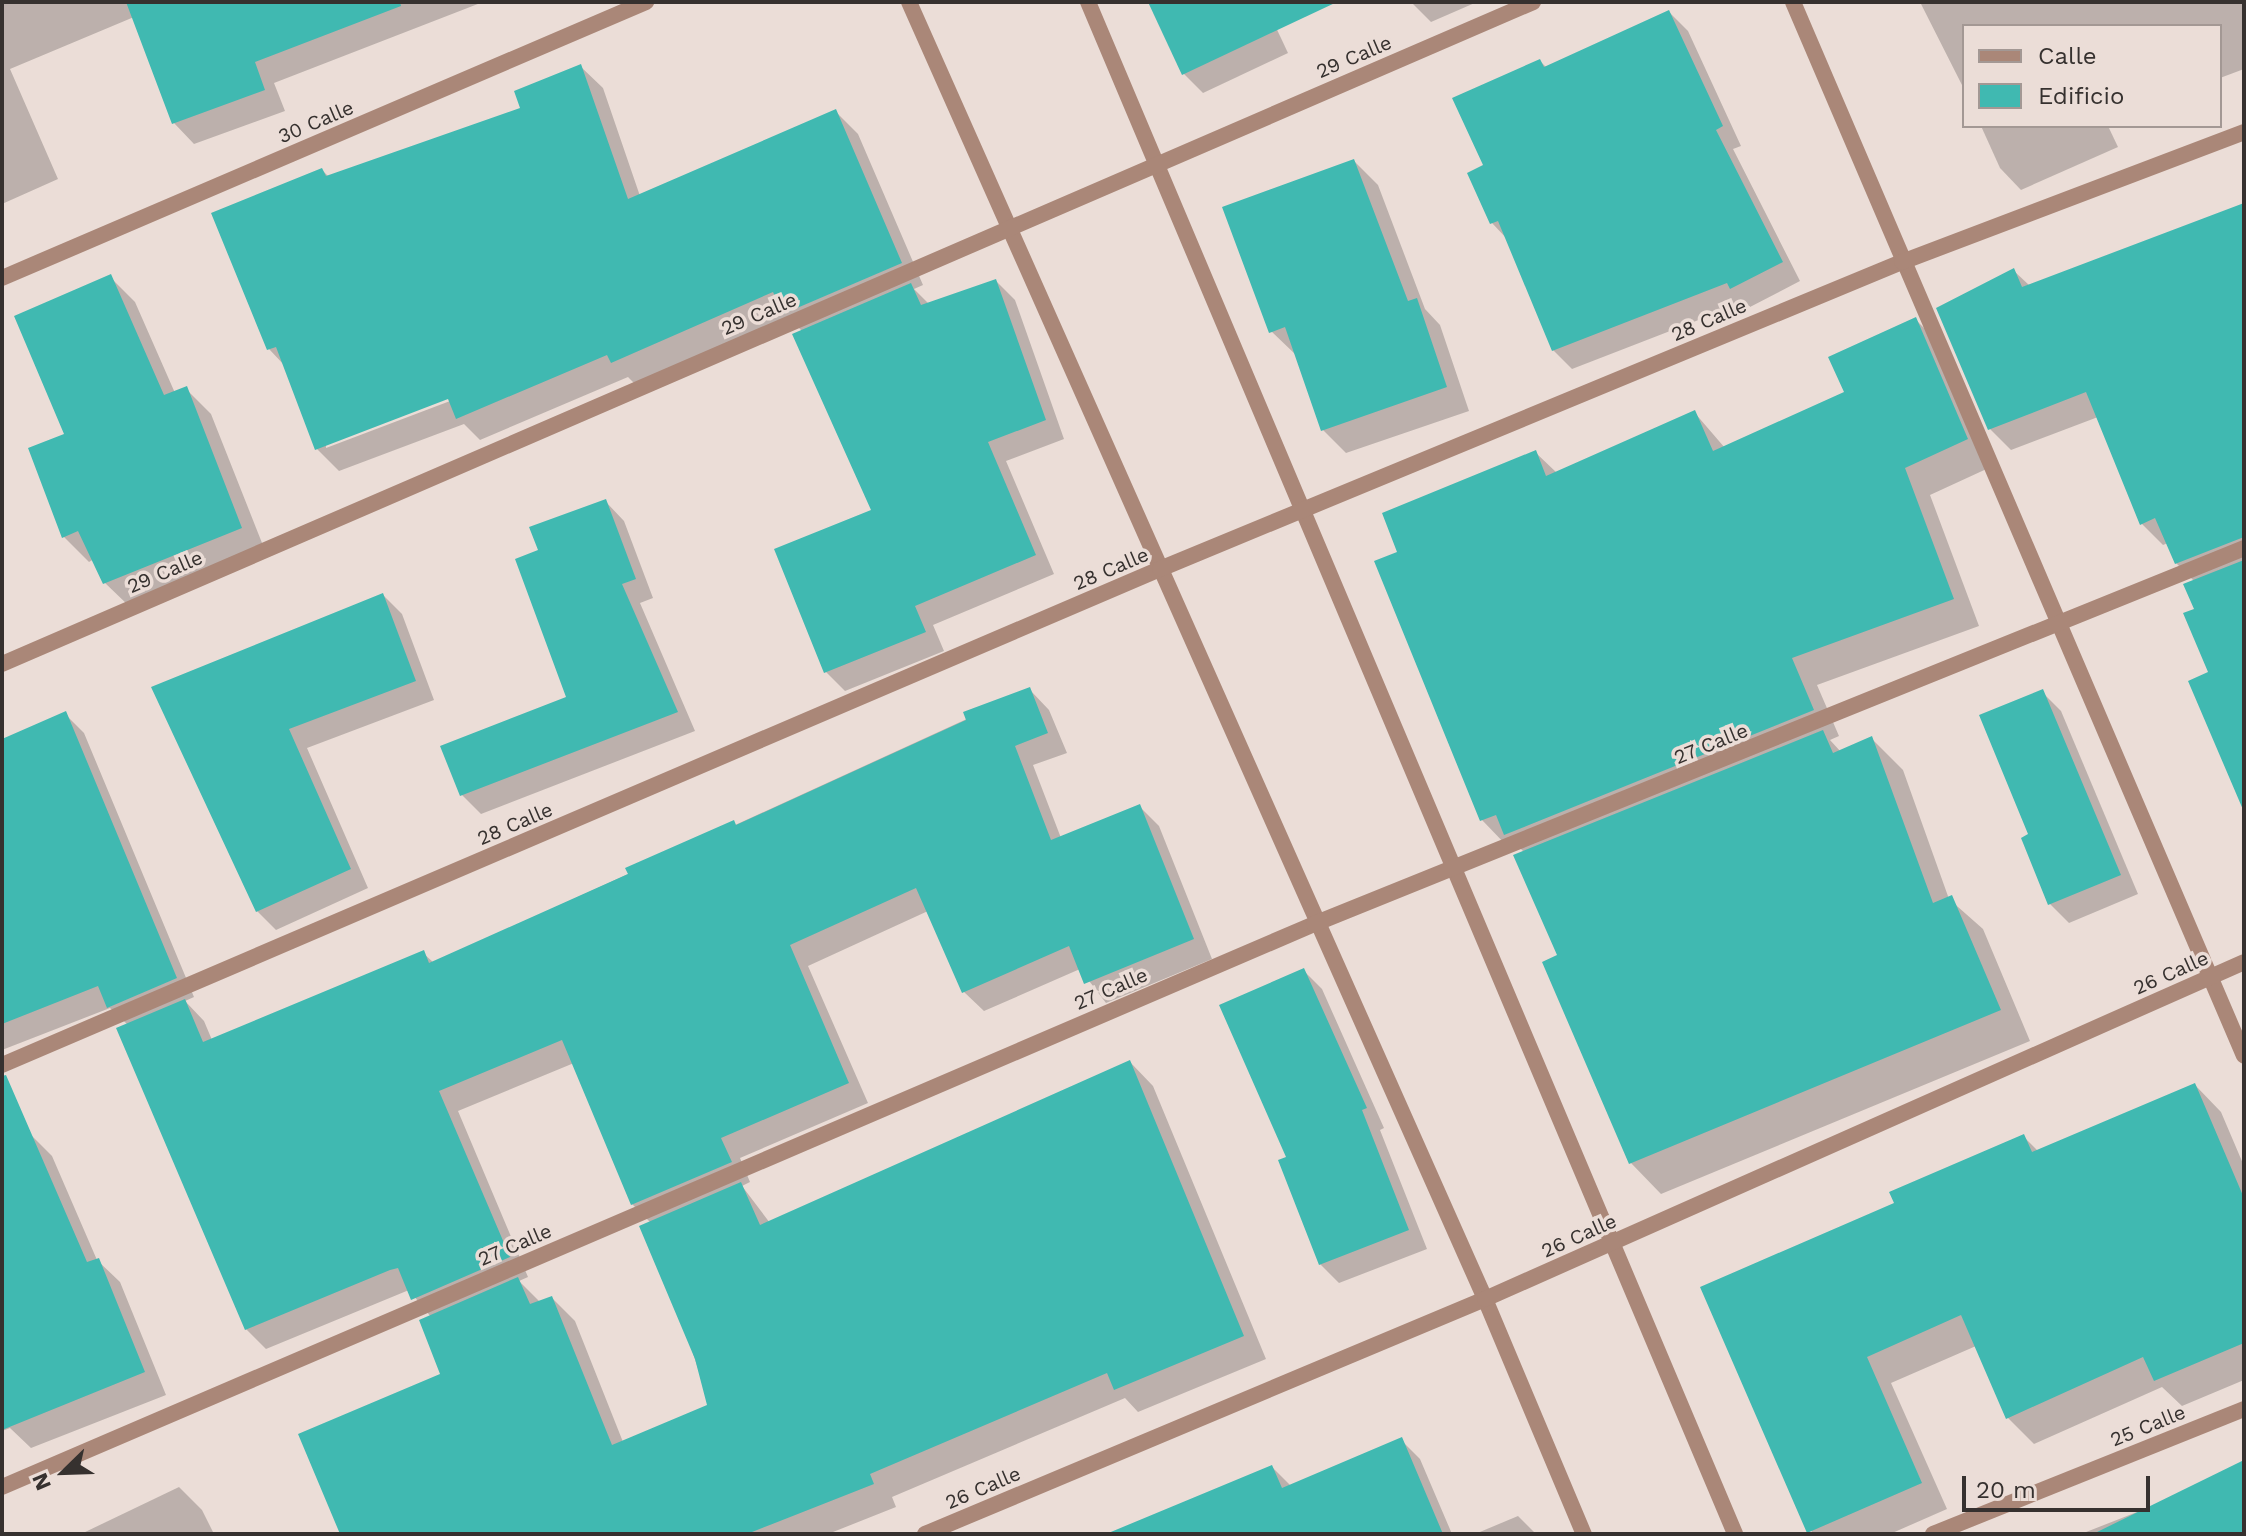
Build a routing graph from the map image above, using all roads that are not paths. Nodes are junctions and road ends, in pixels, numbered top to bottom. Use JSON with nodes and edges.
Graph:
{"nodes":[{"id":1,"x":646,"y":2,"type":"edge"},
{"id":2,"x":909,"y":2,"type":"edge"},
{"id":3,"x":1088,"y":2,"type":"edge"},
{"id":4,"x":1533,"y":2,"type":"edge"},
{"id":5,"x":1793,"y":2,"type":"edge"},
{"id":6,"x":2244,"y":132,"type":"edge"},
{"id":7,"x":1156,"y":163,"type":"junction"},
{"id":8,"x":1007,"y":228,"type":"junction"},
{"id":9,"x":1902,"y":262,"type":"junction"},
{"id":10,"x":2,"y":278,"type":"edge"},
{"id":11,"x":1303,"y":511,"type":"junction"},
{"id":12,"x":2244,"y":548,"type":"edge"},
{"id":13,"x":1160,"y":569,"type":"junction"},
{"id":14,"x":2060,"y":623,"type":"junction"},
{"id":15,"x":2,"y":664,"type":"edge"},
{"id":16,"x":1458,"y":868,"type":"junction"},
{"id":17,"x":1314,"y":924,"type":"junction"},
{"id":18,"x":2244,"y":962,"type":"edge"},
{"id":19,"x":2210,"y":977,"type":"junction"},
{"id":20,"x":2244,"y":1056,"type":"edge"},
{"id":21,"x":2,"y":1065,"type":"edge"},
{"id":22,"x":1611,"y":1244,"type":"junction"},
{"id":23,"x":1485,"y":1299,"type":"junction"},
{"id":24,"x":2244,"y":1409,"type":"edge"},
{"id":25,"x":2,"y":1487,"type":"edge"},
{"id":26,"x":925,"y":1534,"type":"edge"},
{"id":27,"x":1584,"y":1534,"type":"edge"},
{"id":28,"x":1735,"y":1534,"type":"edge"},
{"id":29,"x":1933,"y":1534,"type":"edge"}],
"edges":[{"from":1,"to":10,"type":"street","name":"30 Calle"},
{"from":2,"to":8,"type":"street"},
{"from":3,"to":7,"type":"street"},
{"from":4,"to":7,"type":"street","name":"29 Calle"},
{"from":5,"to":9,"type":"street"},
{"from":6,"to":9,"type":"street","name":"28 Calle"},
{"from":7,"to":8,"type":"street","name":"29 Calle"},
{"from":7,"to":11,"type":"street"},
{"from":8,"to":13,"type":"street"},
{"from":8,"to":15,"type":"street","name":"29 Calle"},
{"from":9,"to":11,"type":"street","name":"28 Calle"},
{"from":9,"to":14,"type":"street"},
{"from":11,"to":13,"type":"street","name":"28 Calle"},
{"from":11,"to":16,"type":"street"},
{"from":12,"to":14,"type":"street","name":"27 Calle"},
{"from":13,"to":17,"type":"street"},
{"from":13,"to":21,"type":"street","name":"28 Calle"},
{"from":14,"to":16,"type":"street","name":"27 Calle"},
{"from":14,"to":19,"type":"street"},
{"from":16,"to":17,"type":"street","name":"27 Calle"},
{"from":16,"to":22,"type":"street"},
{"from":17,"to":23,"type":"street"},
{"from":17,"to":25,"type":"street","name":"27 Calle"},
{"from":18,"to":19,"type":"street","name":"26 Calle"},
{"from":19,"to":20,"type":"street"},
{"from":19,"to":22,"type":"street","name":"26 Calle"},
{"from":22,"to":23,"type":"street","name":"26 Calle"},
{"from":22,"to":28,"type":"street"},
{"from":23,"to":26,"type":"street","name":"26 Calle"},
{"from":23,"to":27,"type":"street"},
{"from":24,"to":29,"type":"street","name":"25 Calle"}]}
